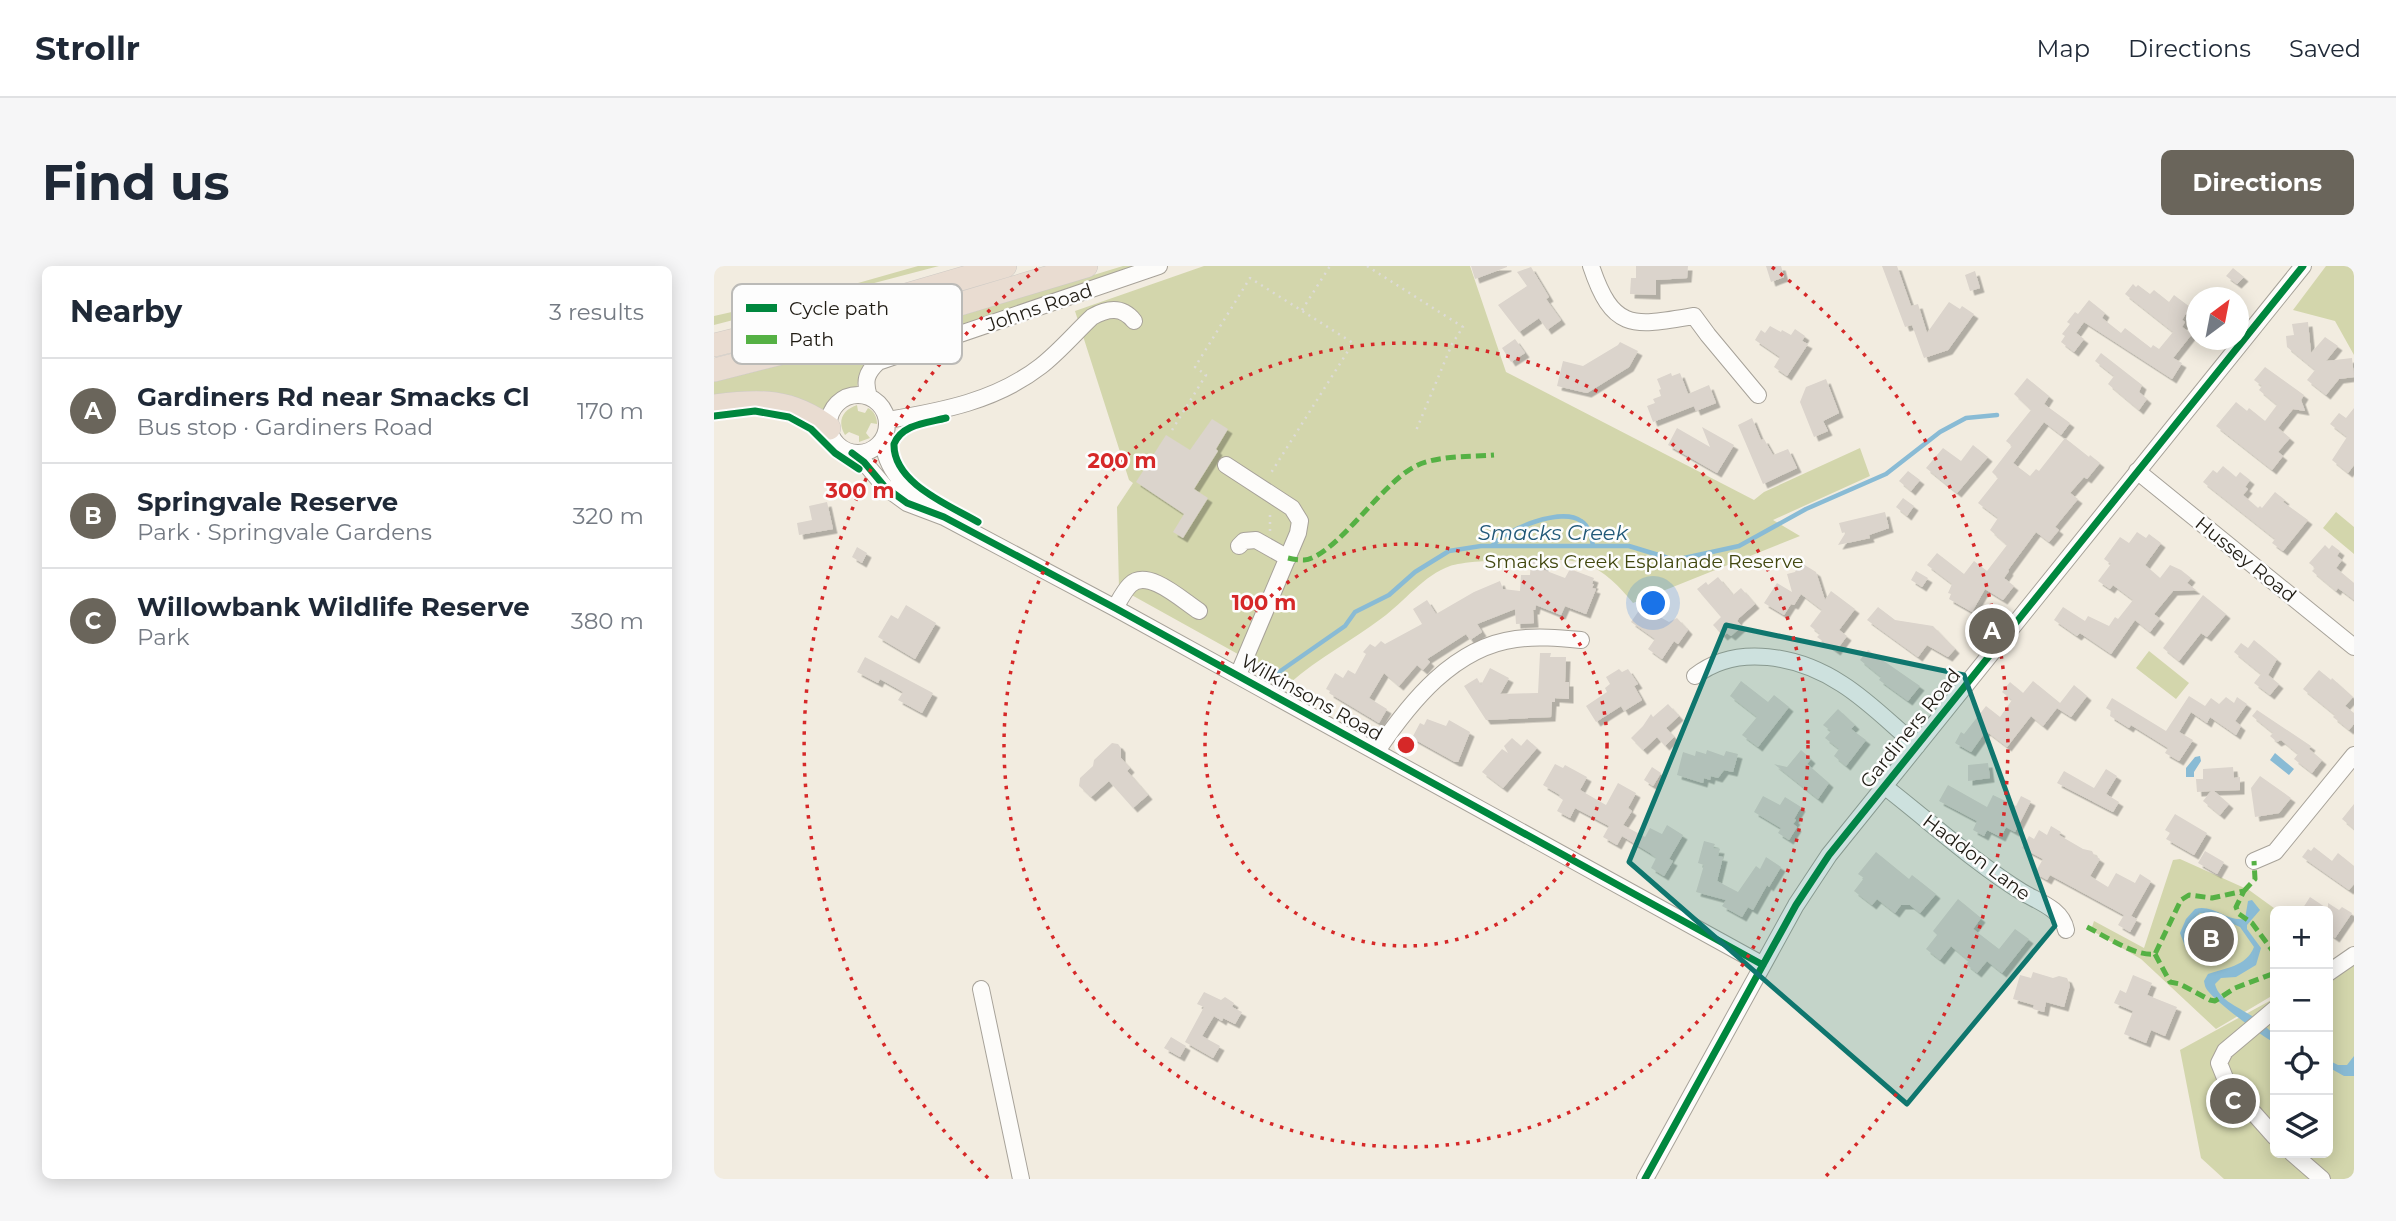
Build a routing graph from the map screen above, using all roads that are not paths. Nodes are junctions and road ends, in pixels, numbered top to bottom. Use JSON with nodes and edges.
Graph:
{"nodes":[{"id":1,"x":963,"y":266,"type":"edge"},
{"id":2,"x":1005,"y":266,"type":"edge"},
{"id":3,"x":1086,"y":266,"type":"edge"},
{"id":4,"x":1159,"y":266,"type":"edge"},
{"id":5,"x":1591,"y":266,"type":"edge"},
{"id":6,"x":2303,"y":266,"type":"edge"},
{"id":7,"x":898,"y":284,"type":"edge"},
{"id":8,"x":943,"y":284,"type":"edge"},
{"id":9,"x":962,"y":303,"type":"edge"},
{"id":10,"x":1134,"y":321,"type":"dead end"},
{"id":11,"x":732,"y":330,"type":"edge"},
{"id":12,"x":962,"y":333,"type":"edge"},
{"id":13,"x":714,"y":335,"type":"edge"},
{"id":14,"x":732,"y":340,"type":"edge"},
{"id":15,"x":714,"y":345,"type":"edge"},
{"id":16,"x":737,"y":364,"type":"edge"},
{"id":17,"x":876,"y":364,"type":"edge"},
{"id":18,"x":714,"y":370,"type":"edge"},
{"id":19,"x":1758,"y":395,"type":"dead end"},
{"id":20,"x":869,"y":397,"type":"junction"},
{"id":21,"x":714,"y":406,"type":"edge"},
{"id":22,"x":888,"y":420,"type":"junction"},
{"id":23,"x":829,"y":428,"type":"junction"},
{"id":24,"x":883,"y":440,"type":"junction"},
{"id":25,"x":852,"y":453,"type":"junction"},
{"id":26,"x":1226,"y":465,"type":"dead end"},
{"id":27,"x":2137,"y":471,"type":"junction"},
{"id":28,"x":944,"y":517,"type":"junction"},
{"id":29,"x":1239,"y":547,"type":"dead end"},
{"id":30,"x":1287,"y":558,"type":"junction"},
{"id":31,"x":1115,"y":608,"type":"junction"},
{"id":32,"x":1199,"y":611,"type":"dead end"},
{"id":33,"x":1581,"y":640,"type":"dead end"},
{"id":34,"x":2354,"y":647,"type":"edge"},
{"id":35,"x":1238,"y":675,"type":"junction"},
{"id":36,"x":1695,"y":676,"type":"dead end"},
{"id":37,"x":1917,"y":746,"type":"junction"},
{"id":38,"x":1377,"y":751,"type":"junction"},
{"id":39,"x":2354,"y":755,"type":"edge"},
{"id":40,"x":1884,"y":786,"type":"junction"},
{"id":41,"x":2254,"y":861,"type":"dead end"},
{"id":42,"x":2066,"y":930,"type":"dead end"},
{"id":43,"x":2354,"y":954,"type":"edge"},
{"id":44,"x":1763,"y":965,"type":"junction"},
{"id":45,"x":2333,"y":969,"type":"edge"},
{"id":46,"x":981,"y":989,"type":"dead end"},
{"id":47,"x":2270,"y":1013,"type":"edge"},
{"id":48,"x":2270,"y":1131,"type":"edge"},
{"id":49,"x":2298,"y":1158,"type":"edge"},
{"id":50,"x":1021,"y":1179,"type":"edge"},
{"id":51,"x":1645,"y":1179,"type":"edge"},
{"id":52,"x":2322,"y":1179,"type":"edge"}],
"edges":[{"from":1,"to":7,"type":"highway"},
{"from":2,"to":8,"type":"highway"},
{"from":3,"to":9,"type":"highway","name":"Johns Road"},
{"from":4,"to":12,"type":"street","name":"Johns Road"},
{"from":5,"to":19,"type":"street"},
{"from":6,"to":27,"type":"street","name":"Gardiners Road"},
{"from":10,"to":22,"type":"street"},
{"from":11,"to":13,"type":"highway"},
{"from":14,"to":15,"type":"highway"},
{"from":16,"to":18,"type":"highway","name":"Johns Road"},
{"from":17,"to":20,"type":"street","name":"Johns Road"},
{"from":20,"to":22,"type":"street"},
{"from":20,"to":23,"type":"street"},
{"from":21,"to":23,"type":"highway"},
{"from":22,"to":24,"type":"street"},
{"from":23,"to":25,"type":"street"},
{"from":24,"to":25,"type":"street"},
{"from":24,"to":28,"type":"street","name":"Wilkinsons Road"},
{"from":25,"to":28,"type":"street","name":"Wilkinsons Road"},
{"from":26,"to":30,"type":"street"},
{"from":27,"to":34,"type":"street","name":"Hussey Road"},
{"from":27,"to":37,"type":"street","name":"Gardiners Road"},
{"from":28,"to":31,"type":"street","name":"Wilkinsons Road"},
{"from":29,"to":30,"type":"street"},
{"from":30,"to":35,"type":"street"},
{"from":31,"to":32,"type":"street"},
{"from":31,"to":35,"type":"street","name":"Wilkinsons Road"},
{"from":33,"to":38,"type":"street"},
{"from":35,"to":38,"type":"street","name":"Wilkinsons Road"},
{"from":36,"to":37,"type":"street"},
{"from":37,"to":40,"type":"street","name":"Gardiners Road"},
{"from":38,"to":44,"type":"street","name":"Wilkinsons Road"},
{"from":39,"to":41,"type":"street"},
{"from":40,"to":42,"type":"street","name":"Haddon Lane"},
{"from":40,"to":44,"type":"street","name":"Gardiners Road"},
{"from":43,"to":45,"type":"street"},
{"from":44,"to":51,"type":"street","name":"Gardiners Road"},
{"from":46,"to":50,"type":"street"},
{"from":47,"to":48,"type":"street"},
{"from":49,"to":52,"type":"street"}]}
